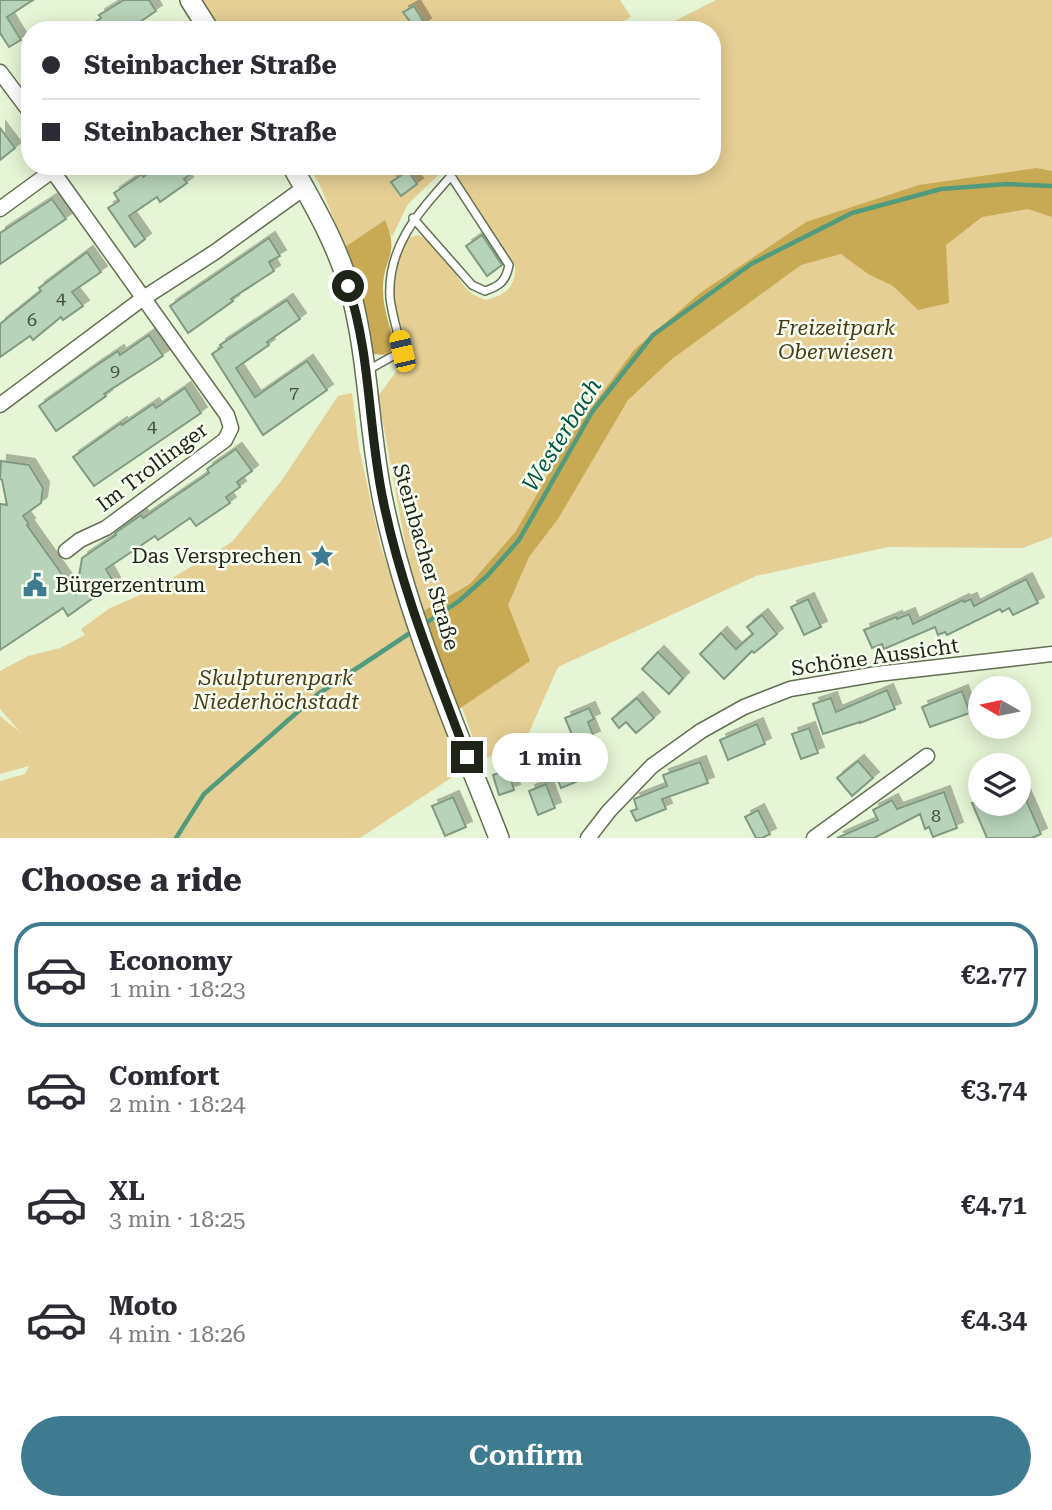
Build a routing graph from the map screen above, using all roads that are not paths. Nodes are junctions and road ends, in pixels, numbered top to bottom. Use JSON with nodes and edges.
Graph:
{"nodes":[{"id":1,"x":190,"y":0,"type":"edge"},
{"id":2,"x":203,"y":21,"type":"edge"},
{"id":3,"x":0,"y":72,"type":"edge"},
{"id":4,"x":21,"y":100,"type":"edge"},
{"id":5,"x":41,"y":175,"type":"edge"},
{"id":6,"x":55,"y":175,"type":"edge"},
{"id":7,"x":297,"y":175,"type":"edge"},
{"id":8,"x":304,"y":188,"type":"junction"},
{"id":9,"x":0,"y":209,"type":"edge"},
{"id":10,"x":414,"y":218,"type":"junction"},
{"id":11,"x":142,"y":299,"type":"junction"},
{"id":12,"x":366,"y":371,"type":"junction"},
{"id":13,"x":0,"y":405,"type":"edge"},
{"id":14,"x":66,"y":551,"type":"dead end"},
{"id":15,"x":1052,"y":653,"type":"edge"},
{"id":16,"x":927,"y":756,"type":"dead end"},
{"id":17,"x":499,"y":838,"type":"edge"},
{"id":18,"x":588,"y":838,"type":"edge"},
{"id":19,"x":814,"y":838,"type":"edge"}],
"edges":[{"from":1,"to":2,"type":"main road"},
{"from":3,"to":4,"type":"street"},
{"from":5,"to":9,"type":"street"},
{"from":6,"to":11,"type":"street"},
{"from":7,"to":8,"type":"main road","name":"Steinbacher Straße"},
{"from":8,"to":11,"type":"street"},
{"from":8,"to":12,"type":"main road","name":"Steinbacher Straße"},
{"from":10,"to":10,"type":"lane"},
{"from":10,"to":12,"type":"lane"},
{"from":11,"to":13,"type":"street"},
{"from":11,"to":14,"type":"street","name":"Im Trollinger"},
{"from":12,"to":17,"type":"main road","name":"Steinbacher Straße"},
{"from":15,"to":18,"type":"street","name":"Schöne Aussicht"},
{"from":16,"to":19,"type":"street"}]}
